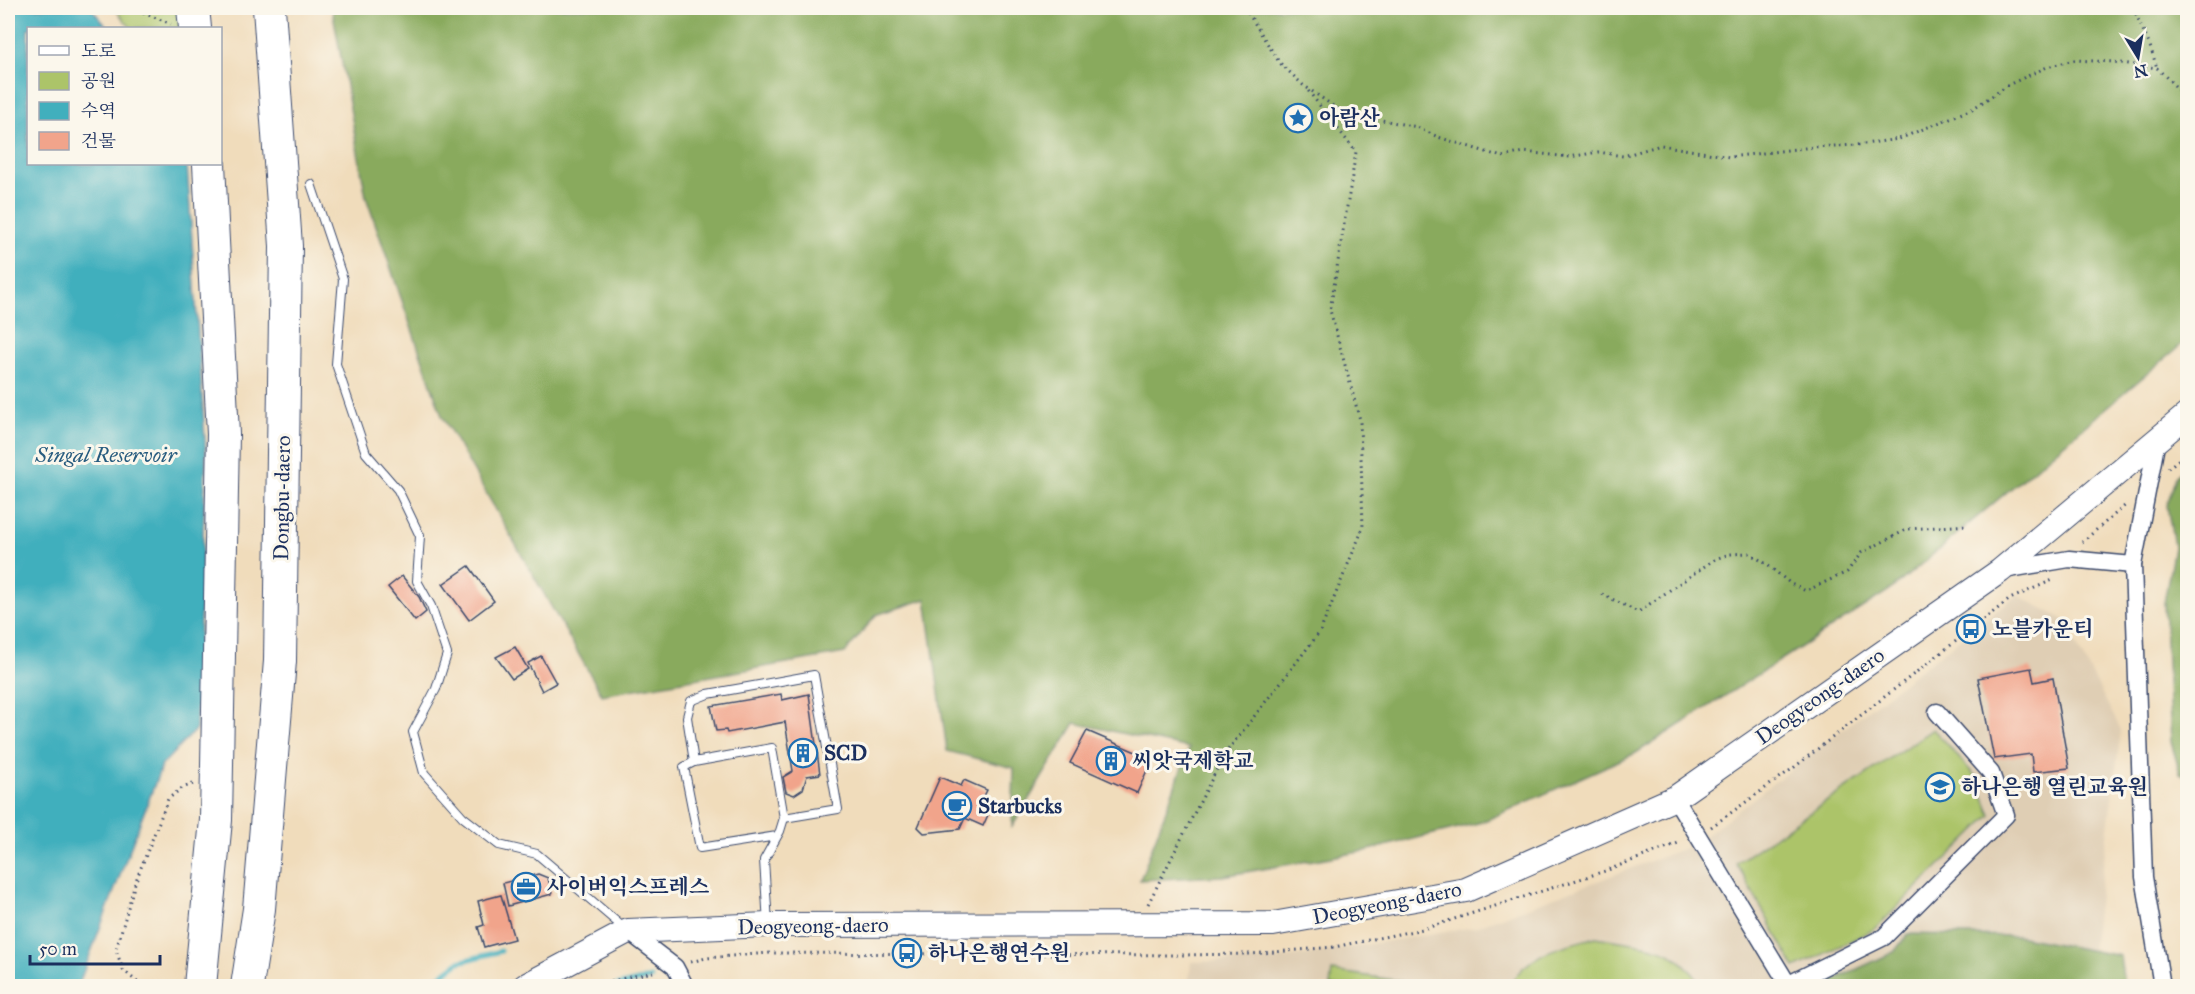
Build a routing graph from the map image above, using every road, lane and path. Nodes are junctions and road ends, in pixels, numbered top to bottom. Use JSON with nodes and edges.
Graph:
{"nodes":[{"id":1,"x":132,"y":8,"type":"edge"},
{"id":2,"x":192,"y":8,"type":"edge"},
{"id":3,"x":269,"y":8,"type":"edge"},
{"id":4,"x":1245,"y":8,"type":"edge"},
{"id":5,"x":2135,"y":8,"type":"edge"},
{"id":6,"x":175,"y":27,"type":"edge"},
{"id":7,"x":195,"y":27,"type":"edge"},
{"id":8,"x":2157,"y":68,"type":"junction"},
{"id":9,"x":1303,"y":85,"type":"junction"},
{"id":10,"x":2187,"y":99,"type":"edge"},
{"id":11,"x":209,"y":165,"type":"edge"},
{"id":12,"x":311,"y":184,"type":"dead end"},
{"id":13,"x":2187,"y":414,"type":"edge"},
{"id":14,"x":2157,"y":440,"type":"junction"},
{"id":15,"x":2187,"y":452,"type":"edge"},
{"id":16,"x":2148,"y":485,"type":"junction"},
{"id":17,"x":1968,"y":525,"type":"dead end"},
{"id":18,"x":2069,"y":560,"type":"junction"},
{"id":19,"x":2133,"y":565,"type":"junction"},
{"id":20,"x":2000,"y":571,"type":"junction"},
{"id":21,"x":1602,"y":594,"type":"dead end"},
{"id":22,"x":1937,"y":712,"type":"dead end"},
{"id":23,"x":694,"y":762,"type":"junction"},
{"id":24,"x":198,"y":783,"type":"dead end"},
{"id":25,"x":1675,"y":798,"type":"junction"},
{"id":26,"x":784,"y":818,"type":"junction"},
{"id":27,"x":777,"y":836,"type":"junction"},
{"id":28,"x":1698,"y":836,"type":"junction"},
{"id":29,"x":1138,"y":924,"type":"junction"},
{"id":30,"x":768,"y":925,"type":"junction"},
{"id":31,"x":628,"y":931,"type":"junction"},
{"id":32,"x":675,"y":967,"type":"junction"},
{"id":33,"x":1789,"y":985,"type":"edge"},
{"id":34,"x":142,"y":987,"type":"edge"},
{"id":35,"x":201,"y":987,"type":"edge"},
{"id":36,"x":247,"y":987,"type":"edge"},
{"id":37,"x":525,"y":987,"type":"edge"},
{"id":38,"x":600,"y":987,"type":"edge"},
{"id":39,"x":685,"y":987,"type":"edge"},
{"id":40,"x":2162,"y":987,"type":"edge"}],
"edges":[{"from":1,"to":6,"type":"path"},
{"from":2,"to":7,"type":"highway"},
{"from":3,"to":36,"type":"highway","name":"Dongbu-daero"},
{"from":4,"to":9,"type":"path"},
{"from":5,"to":8,"type":"path"},
{"from":8,"to":9,"type":"path"},
{"from":8,"to":10,"type":"path"},
{"from":9,"to":29,"type":"path"},
{"from":11,"to":35,"type":"highway"},
{"from":12,"to":31,"type":"lane"},
{"from":13,"to":14,"type":"main road","name":"Deogyeong-daero"},
{"from":14,"to":16,"type":"street"},
{"from":14,"to":20,"type":"main road","name":"Deogyeong-daero"},
{"from":15,"to":16,"type":"path"},
{"from":16,"to":18,"type":"path"},
{"from":16,"to":19,"type":"street"},
{"from":17,"to":21,"type":"path"},
{"from":18,"to":19,"type":"street"},
{"from":18,"to":20,"type":"street"},
{"from":18,"to":28,"type":"path"},
{"from":19,"to":40,"type":"street"},
{"from":20,"to":25,"type":"main road","name":"Deogyeong-daero"},
{"from":22,"to":33,"type":"street"},
{"from":23,"to":26,"type":"lane"},
{"from":23,"to":26,"type":"lane"},
{"from":23,"to":27,"type":"lane"},
{"from":24,"to":34,"type":"path"},
{"from":25,"to":28,"type":"street"},
{"from":25,"to":29,"type":"main road","name":"Deogyeong-daero"},
{"from":26,"to":27,"type":"lane"},
{"from":27,"to":30,"type":"lane"},
{"from":28,"to":32,"type":"path"},
{"from":28,"to":33,"type":"street"},
{"from":29,"to":30,"type":"main road","name":"Deogyeong-daero"},
{"from":30,"to":31,"type":"main road","name":"Deogyeong-daero"},
{"from":31,"to":32,"type":"street"},
{"from":31,"to":37,"type":"main road","name":"Deogyeong-daero"},
{"from":32,"to":38,"type":"path"},
{"from":32,"to":39,"type":"street"}]}
